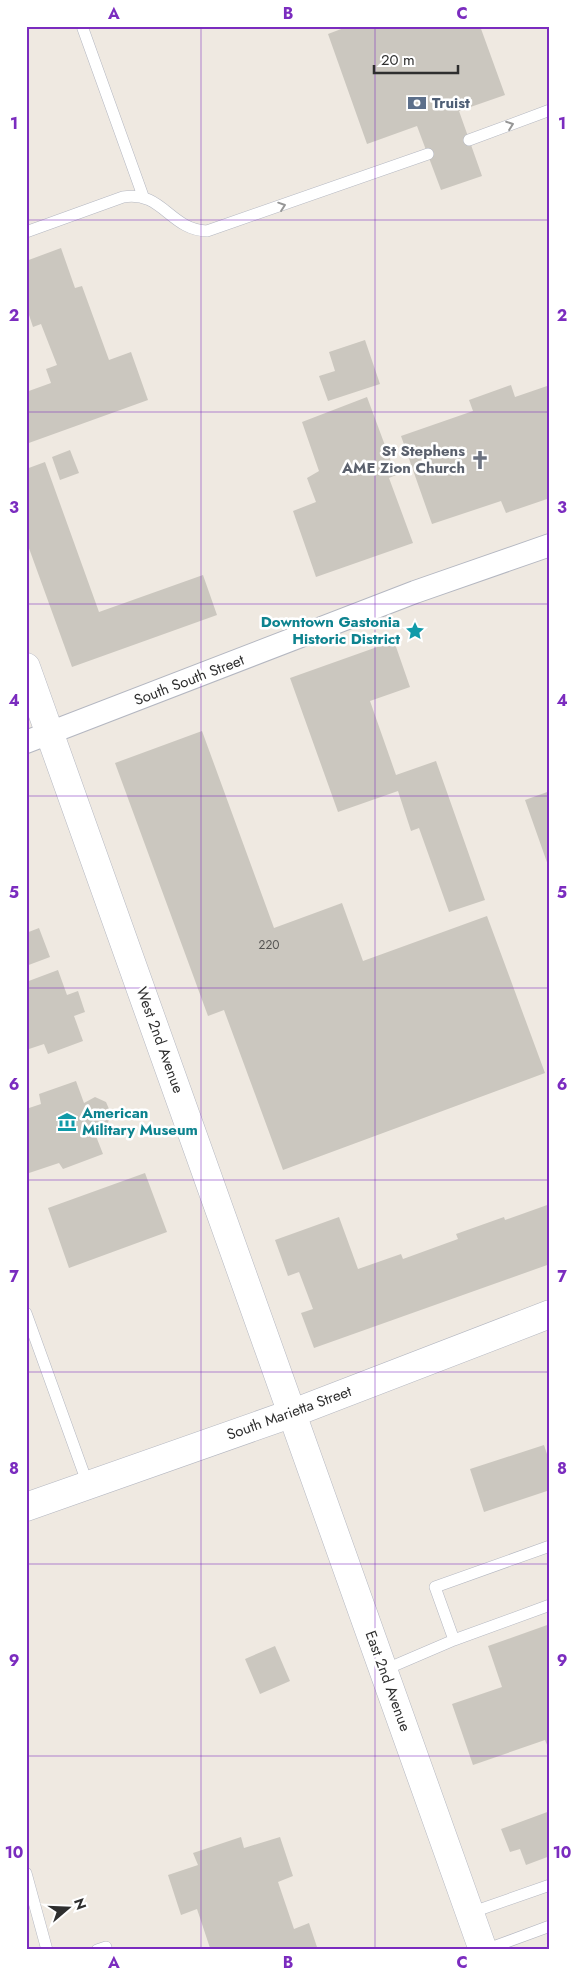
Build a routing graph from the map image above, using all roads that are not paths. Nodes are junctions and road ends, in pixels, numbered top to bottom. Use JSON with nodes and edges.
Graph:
{"nodes":[{"id":1,"x":82,"y":26,"type":"edge"},
{"id":2,"x":550,"y":110,"type":"edge"},
{"id":3,"x":469,"y":140,"type":"dead end"},
{"id":4,"x":428,"y":154,"type":"dead end"},
{"id":5,"x":143,"y":196,"type":"junction"},
{"id":6,"x":26,"y":232,"type":"edge"},
{"id":7,"x":550,"y":545,"type":"edge"},
{"id":8,"x":26,"y":667,"type":"edge"},
{"id":9,"x":38,"y":738,"type":"edge"},
{"id":10,"x":26,"y":1313,"type":"edge"},
{"id":11,"x":549,"y":1317,"type":"edge"},
{"id":12,"x":292,"y":1412,"type":"junction"},
{"id":13,"x":88,"y":1485,"type":"junction"},
{"id":14,"x":26,"y":1507,"type":"edge"},
{"id":15,"x":550,"y":1546,"type":"edge"},
{"id":16,"x":550,"y":1605,"type":"edge"},
{"id":17,"x":454,"y":1640,"type":"junction"},
{"id":18,"x":384,"y":1670,"type":"junction"},
{"id":19,"x":26,"y":1873,"type":"edge"},
{"id":20,"x":550,"y":1885,"type":"edge"},
{"id":21,"x":470,"y":1913,"type":"junction"},
{"id":22,"x":550,"y":1926,"type":"edge"},
{"id":23,"x":47,"y":1950,"type":"edge"},
{"id":24,"x":484,"y":1950,"type":"edge"}],
"edges":[{"from":1,"to":5,"type":"lane"},
{"from":3,"to":2,"type":"lane","one_way":true},
{"from":5,"to":4,"type":"lane","one_way":true},
{"from":5,"to":6,"type":"lane"},
{"from":7,"to":9,"type":"street","name":"South South Street"},
{"from":8,"to":9,"type":"street","name":"West 2nd Avenue"},
{"from":9,"to":12,"type":"street","name":"West 2nd Avenue"},
{"from":10,"to":13,"type":"lane"},
{"from":11,"to":12,"type":"street","name":"South Marietta Street"},
{"from":12,"to":13,"type":"street","name":"South Marietta Street"},
{"from":12,"to":18,"type":"street","name":"East 2nd Avenue"},
{"from":13,"to":14,"type":"street","name":"South Marietta Street"},
{"from":15,"to":17,"type":"lane"},
{"from":16,"to":17,"type":"lane"},
{"from":17,"to":18,"type":"lane"},
{"from":18,"to":21,"type":"street","name":"East 2nd Avenue"},
{"from":19,"to":23,"type":"lane"},
{"from":20,"to":21,"type":"lane"},
{"from":21,"to":24,"type":"street","name":"East 2nd Avenue"},
{"from":22,"to":24,"type":"lane"}]}
